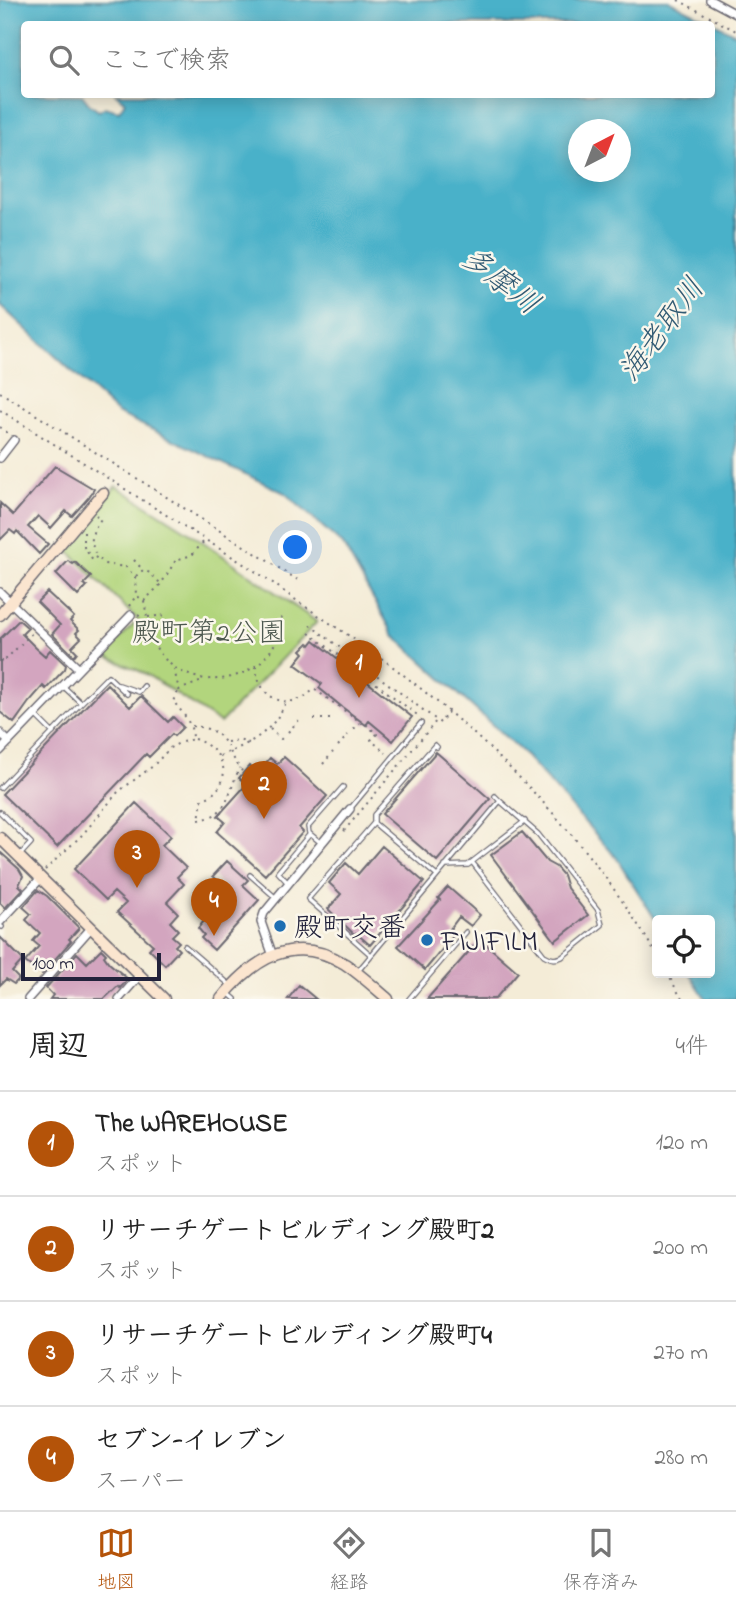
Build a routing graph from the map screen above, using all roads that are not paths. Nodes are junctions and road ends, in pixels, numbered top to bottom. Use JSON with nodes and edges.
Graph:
{"nodes":[{"id":1,"x":710,"y":0,"type":"edge"},
{"id":2,"x":736,"y":14,"type":"edge"},
{"id":3,"x":14,"y":439,"type":"road end"},
{"id":4,"x":0,"y":458,"type":"edge"},
{"id":5,"x":103,"y":493,"type":"dead end"},
{"id":6,"x":0,"y":592,"type":"edge"},
{"id":7,"x":11,"y":603,"type":"junction"},
{"id":8,"x":0,"y":615,"type":"edge"},
{"id":9,"x":131,"y":615,"type":"dead end"},
{"id":10,"x":79,"y":669,"type":"junction"},
{"id":11,"x":117,"y":684,"type":"junction"},
{"id":12,"x":63,"y":686,"type":"junction"},
{"id":13,"x":144,"y":686,"type":"dead end"},
{"id":14,"x":127,"y":694,"type":"dead end"},
{"id":15,"x":81,"y":703,"type":"junction"},
{"id":16,"x":35,"y":715,"type":"junction"},
{"id":17,"x":421,"y":720,"type":"road end"},
{"id":18,"x":0,"y":733,"type":"edge"},
{"id":19,"x":53,"y":733,"type":"junction"},
{"id":20,"x":9,"y":742,"type":"junction"},
{"id":21,"x":438,"y":747,"type":"dead end"},
{"id":22,"x":0,"y":751,"type":"edge"},
{"id":23,"x":343,"y":787,"type":"dead end"},
{"id":24,"x":0,"y":788,"type":"edge"},
{"id":25,"x":495,"y":796,"type":"dead end"},
{"id":26,"x":500,"y":801,"type":"junction"},
{"id":27,"x":351,"y":808,"type":"joint"},
{"id":28,"x":0,"y":812,"type":"edge"},
{"id":29,"x":525,"y":821,"type":"junction"},
{"id":30,"x":374,"y":823,"type":"junction"},
{"id":31,"x":310,"y":834,"type":"junction"},
{"id":32,"x":0,"y":838,"type":"edge"},
{"id":33,"x":321,"y":843,"type":"junction"},
{"id":34,"x":18,"y":856,"type":"junction"},
{"id":35,"x":472,"y":862,"type":"junction"},
{"id":36,"x":445,"y":866,"type":"junction"},
{"id":37,"x":42,"y":875,"type":"junction"},
{"id":38,"x":250,"y":875,"type":"dead end"},
{"id":39,"x":437,"y":876,"type":"junction"},
{"id":40,"x":288,"y":883,"type":"junction"},
{"id":41,"x":276,"y":898,"type":"junction"},
{"id":42,"x":1,"y":925,"type":"edge"},
{"id":43,"x":91,"y":928,"type":"junction"},
{"id":44,"x":466,"y":932,"type":"dead end"},
{"id":45,"x":185,"y":946,"type":"dead end"},
{"id":46,"x":371,"y":955,"type":"junction"},
{"id":47,"x":273,"y":956,"type":"junction"},
{"id":48,"x":356,"y":973,"type":"junction"},
{"id":49,"x":140,"y":975,"type":"junction"},
{"id":50,"x":229,"y":994,"type":"edge"},
{"id":51,"x":28,"y":999,"type":"edge"},
{"id":52,"x":120,"y":999,"type":"edge"},
{"id":53,"x":164,"y":999,"type":"edge"},
{"id":54,"x":388,"y":999,"type":"edge"},
{"id":55,"x":409,"y":999,"type":"edge"}],
"edges":[{"from":1,"to":2,"type":"street"},
{"from":3,"to":4,"type":"street"},
{"from":5,"to":7,"type":"street"},
{"from":6,"to":7,"type":"street"},
{"from":7,"to":8,"type":"street"},
{"from":7,"to":10,"type":"street"},
{"from":9,"to":10,"type":"street"},
{"from":10,"to":12,"type":"street"},
{"from":11,"to":13,"type":"lane"},
{"from":11,"to":14,"type":"lane"},
{"from":11,"to":15,"type":"lane"},
{"from":12,"to":15,"type":"lane"},
{"from":12,"to":16,"type":"street"},
{"from":15,"to":19,"type":"lane"},
{"from":16,"to":19,"type":"lane"},
{"from":16,"to":20,"type":"street"},
{"from":17,"to":27,"type":"lane"},
{"from":18,"to":20,"type":"street"},
{"from":19,"to":24,"type":"lane"},
{"from":20,"to":22,"type":"street"},
{"from":21,"to":30,"type":"lane"},
{"from":23,"to":31,"type":"lane"},
{"from":25,"to":26,"type":"lane"},
{"from":26,"to":29,"type":"lane"},
{"from":26,"to":36,"type":"lane"},
{"from":27,"to":33,"type":"street"},
{"from":28,"to":34,"type":"lane"},
{"from":29,"to":35,"type":"lane"},
{"from":29,"to":35,"type":"lane"},
{"from":30,"to":39,"type":"lane"},
{"from":30,"to":46,"type":"lane"},
{"from":31,"to":33,"type":"lane"},
{"from":31,"to":40,"type":"lane"},
{"from":32,"to":34,"type":"street"},
{"from":33,"to":40,"type":"street"},
{"from":34,"to":37,"type":"street"},
{"from":35,"to":36,"type":"lane"},
{"from":36,"to":39,"type":"lane"},
{"from":37,"to":42,"type":"street"},
{"from":37,"to":43,"type":"street"},
{"from":38,"to":41,"type":"lane"},
{"from":39,"to":46,"type":"lane"},
{"from":40,"to":41,"type":"street"},
{"from":41,"to":47,"type":"street"},
{"from":43,"to":49,"type":"street"},
{"from":43,"to":51,"type":"street"},
{"from":44,"to":55,"type":"lane"},
{"from":45,"to":50,"type":"lane"},
{"from":46,"to":48,"type":"lane"},
{"from":47,"to":48,"type":"street"},
{"from":47,"to":50,"type":"street"},
{"from":48,"to":54,"type":"street"},
{"from":49,"to":52,"type":"street"},
{"from":49,"to":53,"type":"street"}]}
